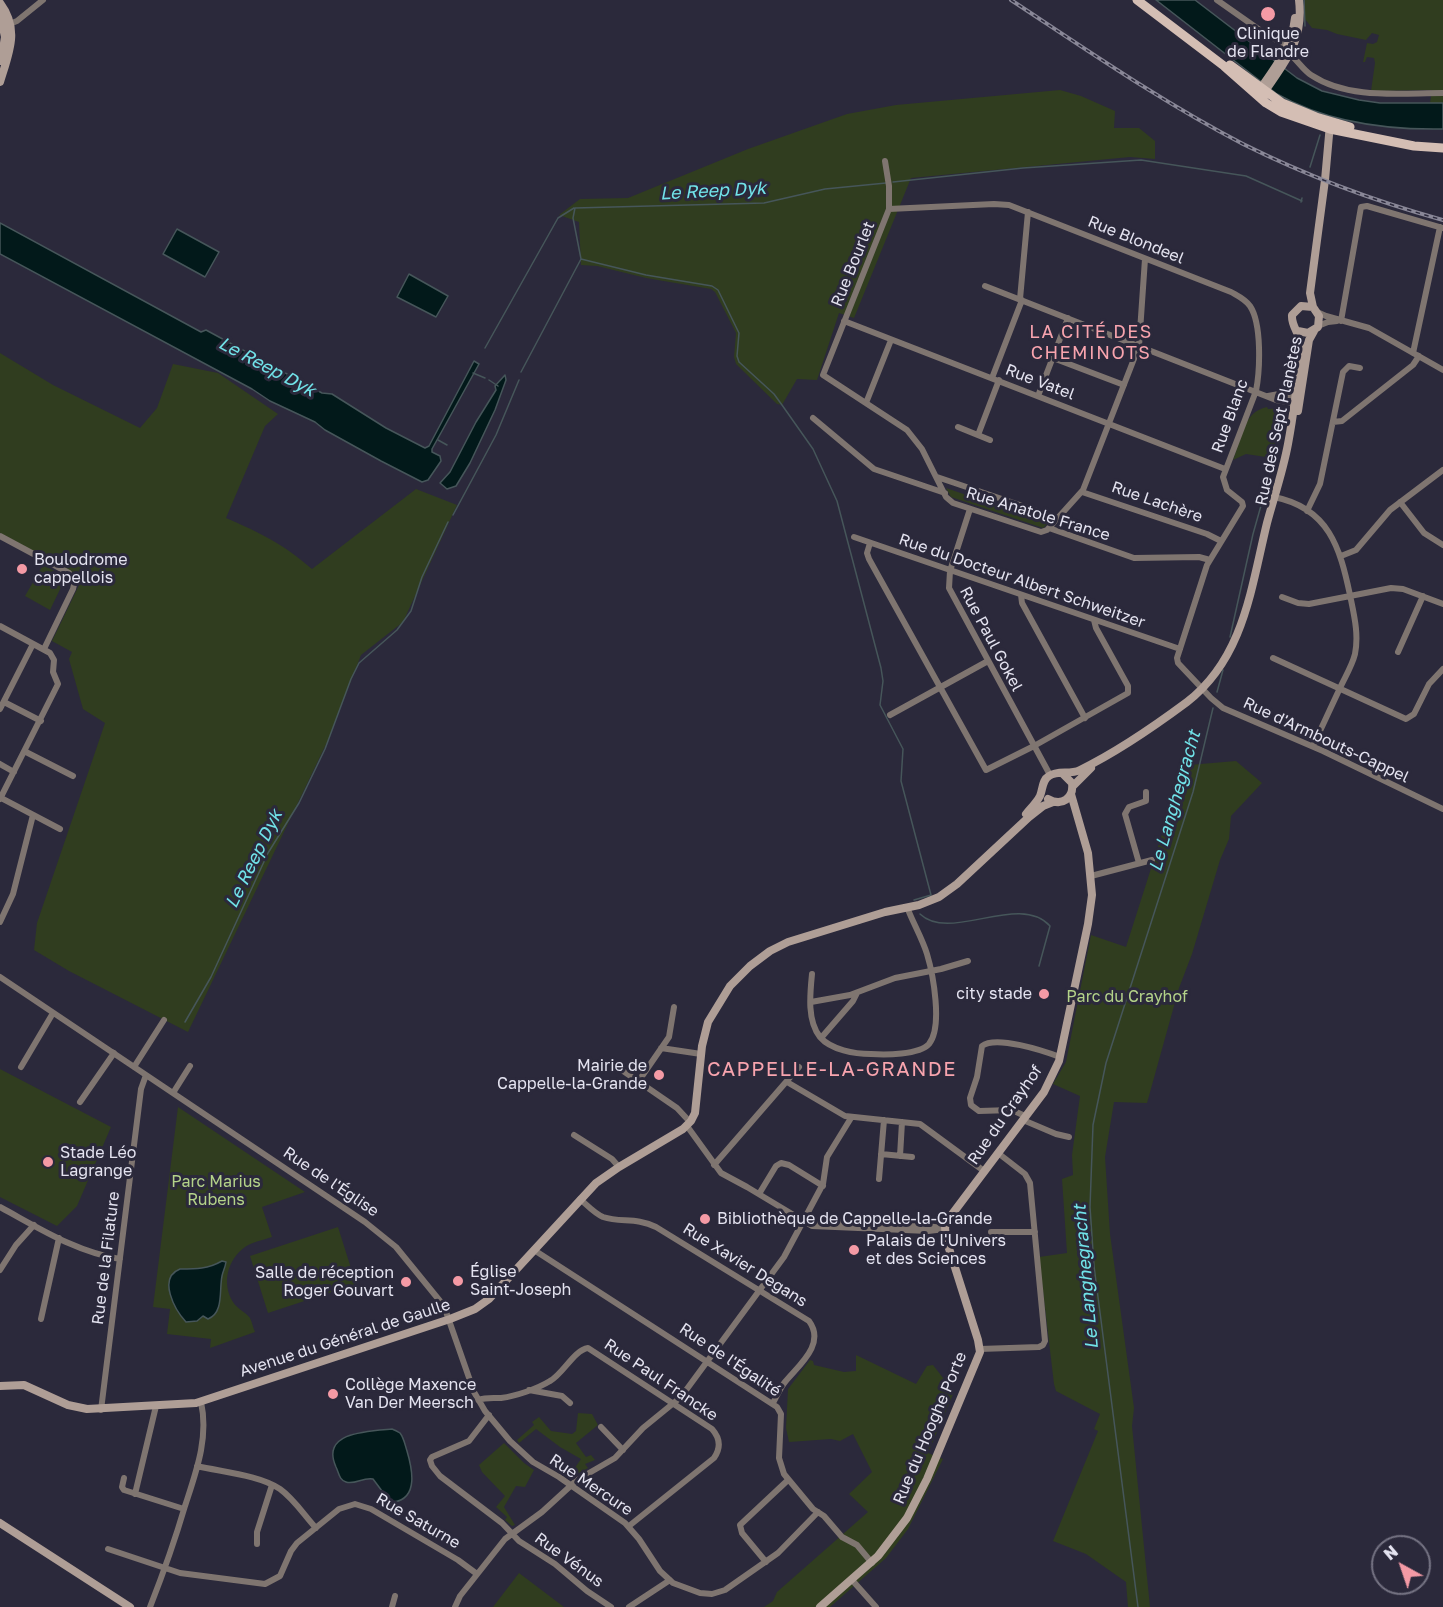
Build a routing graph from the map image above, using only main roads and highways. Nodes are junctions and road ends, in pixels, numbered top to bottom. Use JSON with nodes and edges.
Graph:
{"nodes":[{"id":1,"x":1137,"y":0,"type":"edge"},
{"id":2,"x":1142,"y":0,"type":"edge"},
{"id":3,"x":1262,"y":91,"type":"junction"},
{"id":4,"x":1443,"y":147,"type":"edge"}],
"edges":[{"from":1,"to":3,"type":"main road"},
{"from":2,"to":3,"type":"main road"},
{"from":3,"to":4,"type":"main road"}]}
